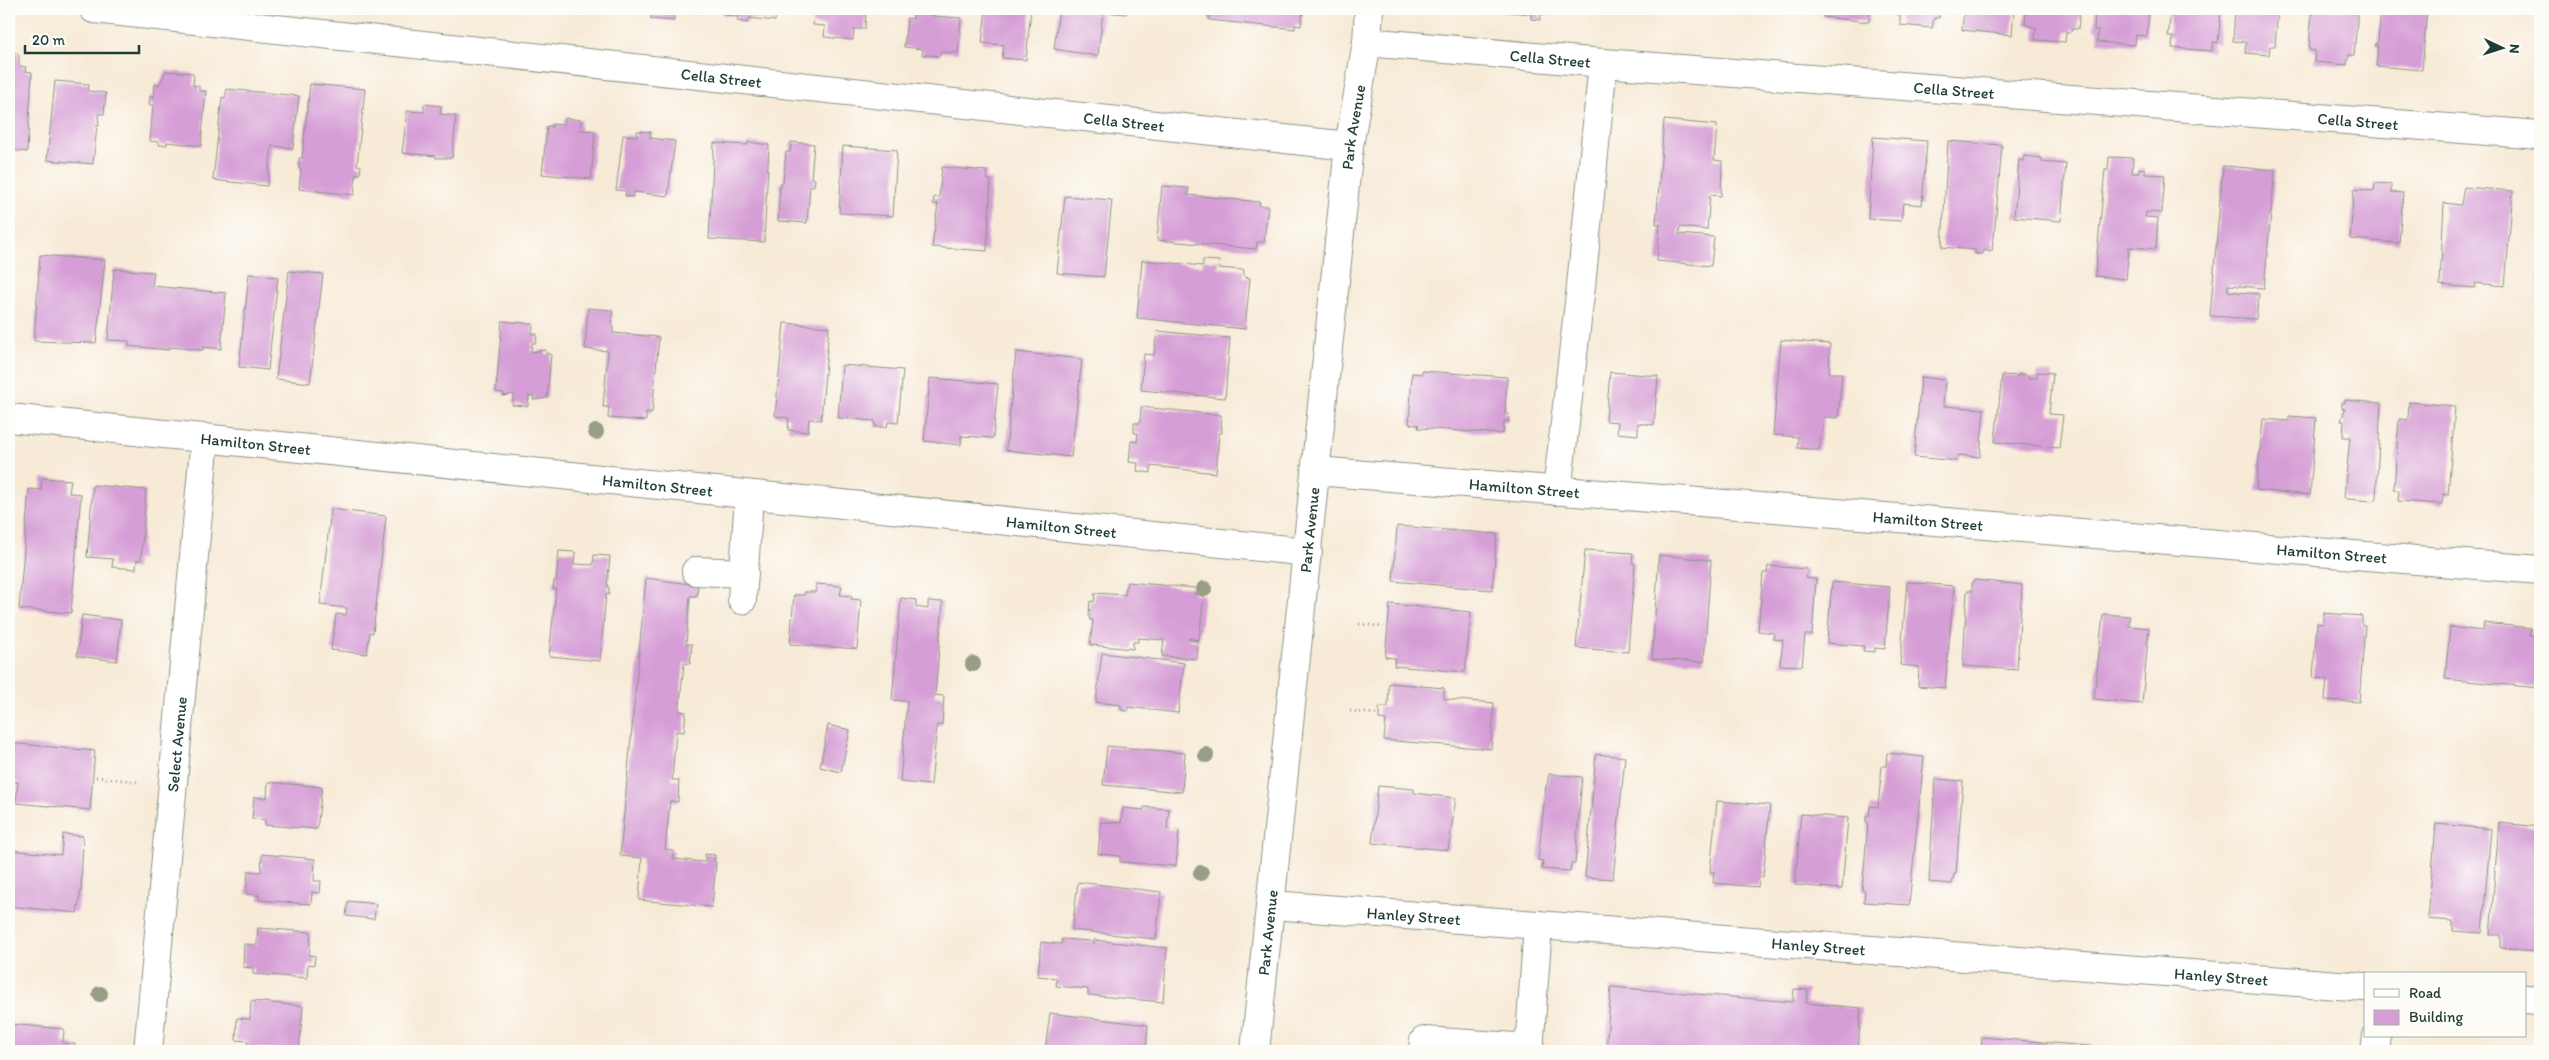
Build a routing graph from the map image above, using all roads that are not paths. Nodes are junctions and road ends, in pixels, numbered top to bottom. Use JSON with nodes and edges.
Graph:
{"nodes":[{"id":1,"x":94,"y":9,"type":"edge"},
{"id":2,"x":1370,"y":9,"type":"edge"},
{"id":3,"x":1367,"y":42,"type":"junction"},
{"id":4,"x":1603,"y":63,"type":"junction"},
{"id":5,"x":2540,"y":135,"type":"edge"},
{"id":6,"x":1349,"y":146,"type":"junction"},
{"id":7,"x":9,"y":418,"type":"edge"},
{"id":8,"x":205,"y":438,"type":"junction"},
{"id":9,"x":1316,"y":471,"type":"junction"},
{"id":10,"x":1557,"y":491,"type":"junction"},
{"id":11,"x":750,"y":496,"type":"junction"},
{"id":12,"x":1308,"y":552,"type":"junction"},
{"id":13,"x":2540,"y":570,"type":"edge"},
{"id":14,"x":696,"y":571,"type":"dead end"},
{"id":15,"x":744,"y":573,"type":"junction"},
{"id":16,"x":742,"y":600,"type":"dead end"},
{"id":17,"x":1272,"y":905,"type":"junction"},
{"id":18,"x":1538,"y":926,"type":"junction"},
{"id":19,"x":2364,"y":987,"type":"edge"},
{"id":20,"x":2526,"y":999,"type":"edge"},
{"id":21,"x":2540,"y":1000,"type":"edge"},
{"id":22,"x":2377,"y":1038,"type":"edge"},
{"id":23,"x":1530,"y":1050,"type":"edge"},
{"id":24,"x":148,"y":1051,"type":"edge"},
{"id":25,"x":1255,"y":1051,"type":"edge"},
{"id":26,"x":1422,"y":1051,"type":"edge"},
{"id":27,"x":2375,"y":1051,"type":"edge"}],
"edges":[{"from":1,"to":6,"type":"street","name":"Cella Street"},
{"from":2,"to":3,"type":"street","name":"Park Avenue"},
{"from":3,"to":4,"type":"street","name":"Cella Street"},
{"from":3,"to":6,"type":"street","name":"Park Avenue"},
{"from":4,"to":5,"type":"street","name":"Cella Street"},
{"from":4,"to":10,"type":"street"},
{"from":6,"to":9,"type":"street","name":"Park Avenue"},
{"from":7,"to":8,"type":"street","name":"Hamilton Street"},
{"from":8,"to":11,"type":"street","name":"Hamilton Street"},
{"from":8,"to":24,"type":"street","name":"Select Avenue"},
{"from":9,"to":10,"type":"street","name":"Hamilton Street"},
{"from":9,"to":12,"type":"street","name":"Park Avenue"},
{"from":10,"to":13,"type":"street","name":"Hamilton Street"},
{"from":11,"to":12,"type":"street","name":"Hamilton Street"},
{"from":11,"to":15,"type":"street"},
{"from":12,"to":17,"type":"street","name":"Park Avenue"},
{"from":14,"to":15,"type":"street"},
{"from":15,"to":16,"type":"street"},
{"from":17,"to":18,"type":"street","name":"Hanley Street"},
{"from":17,"to":25,"type":"street","name":"Park Avenue"},
{"from":18,"to":19,"type":"street","name":"Hanley Street"},
{"from":18,"to":23,"type":"street"},
{"from":20,"to":21,"type":"street"},
{"from":22,"to":27,"type":"street"},
{"from":23,"to":26,"type":"street"}]}
